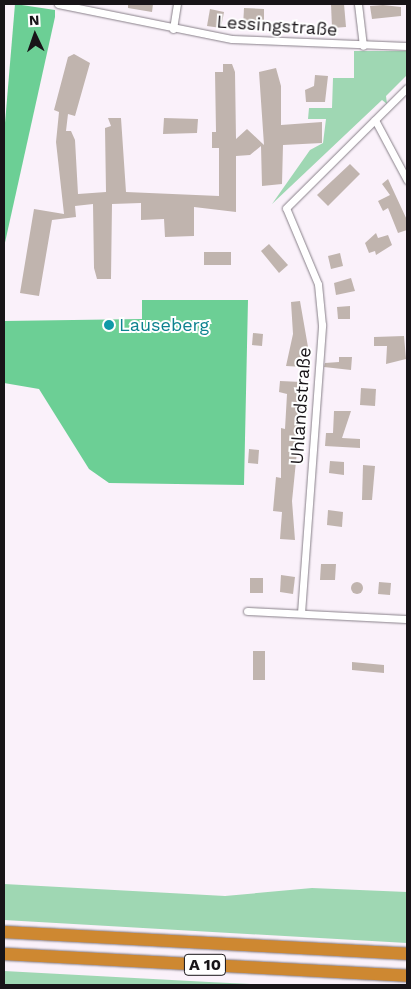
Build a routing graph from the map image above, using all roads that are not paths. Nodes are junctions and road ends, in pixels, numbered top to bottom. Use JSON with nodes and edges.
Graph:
{"nodes":[{"id":1,"x":58,"y":4,"type":"edge"},
{"id":2,"x":177,"y":4,"type":"edge"},
{"id":3,"x":358,"y":4,"type":"edge"},
{"id":4,"x":173,"y":29,"type":"junction"},
{"id":5,"x":363,"y":46,"type":"junction"},
{"id":6,"x":407,"y":46,"type":"edge"},
{"id":7,"x":407,"y":88,"type":"edge"},
{"id":8,"x":375,"y":120,"type":"junction"},
{"id":9,"x":407,"y":180,"type":"edge"},
{"id":10,"x":247,"y":611,"type":"dead end"},
{"id":11,"x":301,"y":613,"type":"junction"},
{"id":12,"x":407,"y":619,"type":"edge"},
{"id":13,"x":4,"y":932,"type":"edge"},
{"id":14,"x":4,"y":954,"type":"edge"},
{"id":15,"x":407,"y":954,"type":"edge"},
{"id":16,"x":407,"y":976,"type":"edge"}],
"edges":[{"from":1,"to":4,"type":"street","name":"Lessingstraße"},
{"from":2,"to":4,"type":"street"},
{"from":3,"to":5,"type":"street"},
{"from":4,"to":5,"type":"street","name":"Lessingstraße"},
{"from":5,"to":6,"type":"street","name":"Lessingstraße"},
{"from":7,"to":8,"type":"street"},
{"from":8,"to":9,"type":"street"},
{"from":8,"to":11,"type":"street","name":"Uhlandstraße"},
{"from":10,"to":11,"type":"street"},
{"from":11,"to":12,"type":"street"},
{"from":13,"to":15,"type":"highway","number":"A 10"},
{"from":14,"to":16,"type":"highway","number":"A 10"}]}
